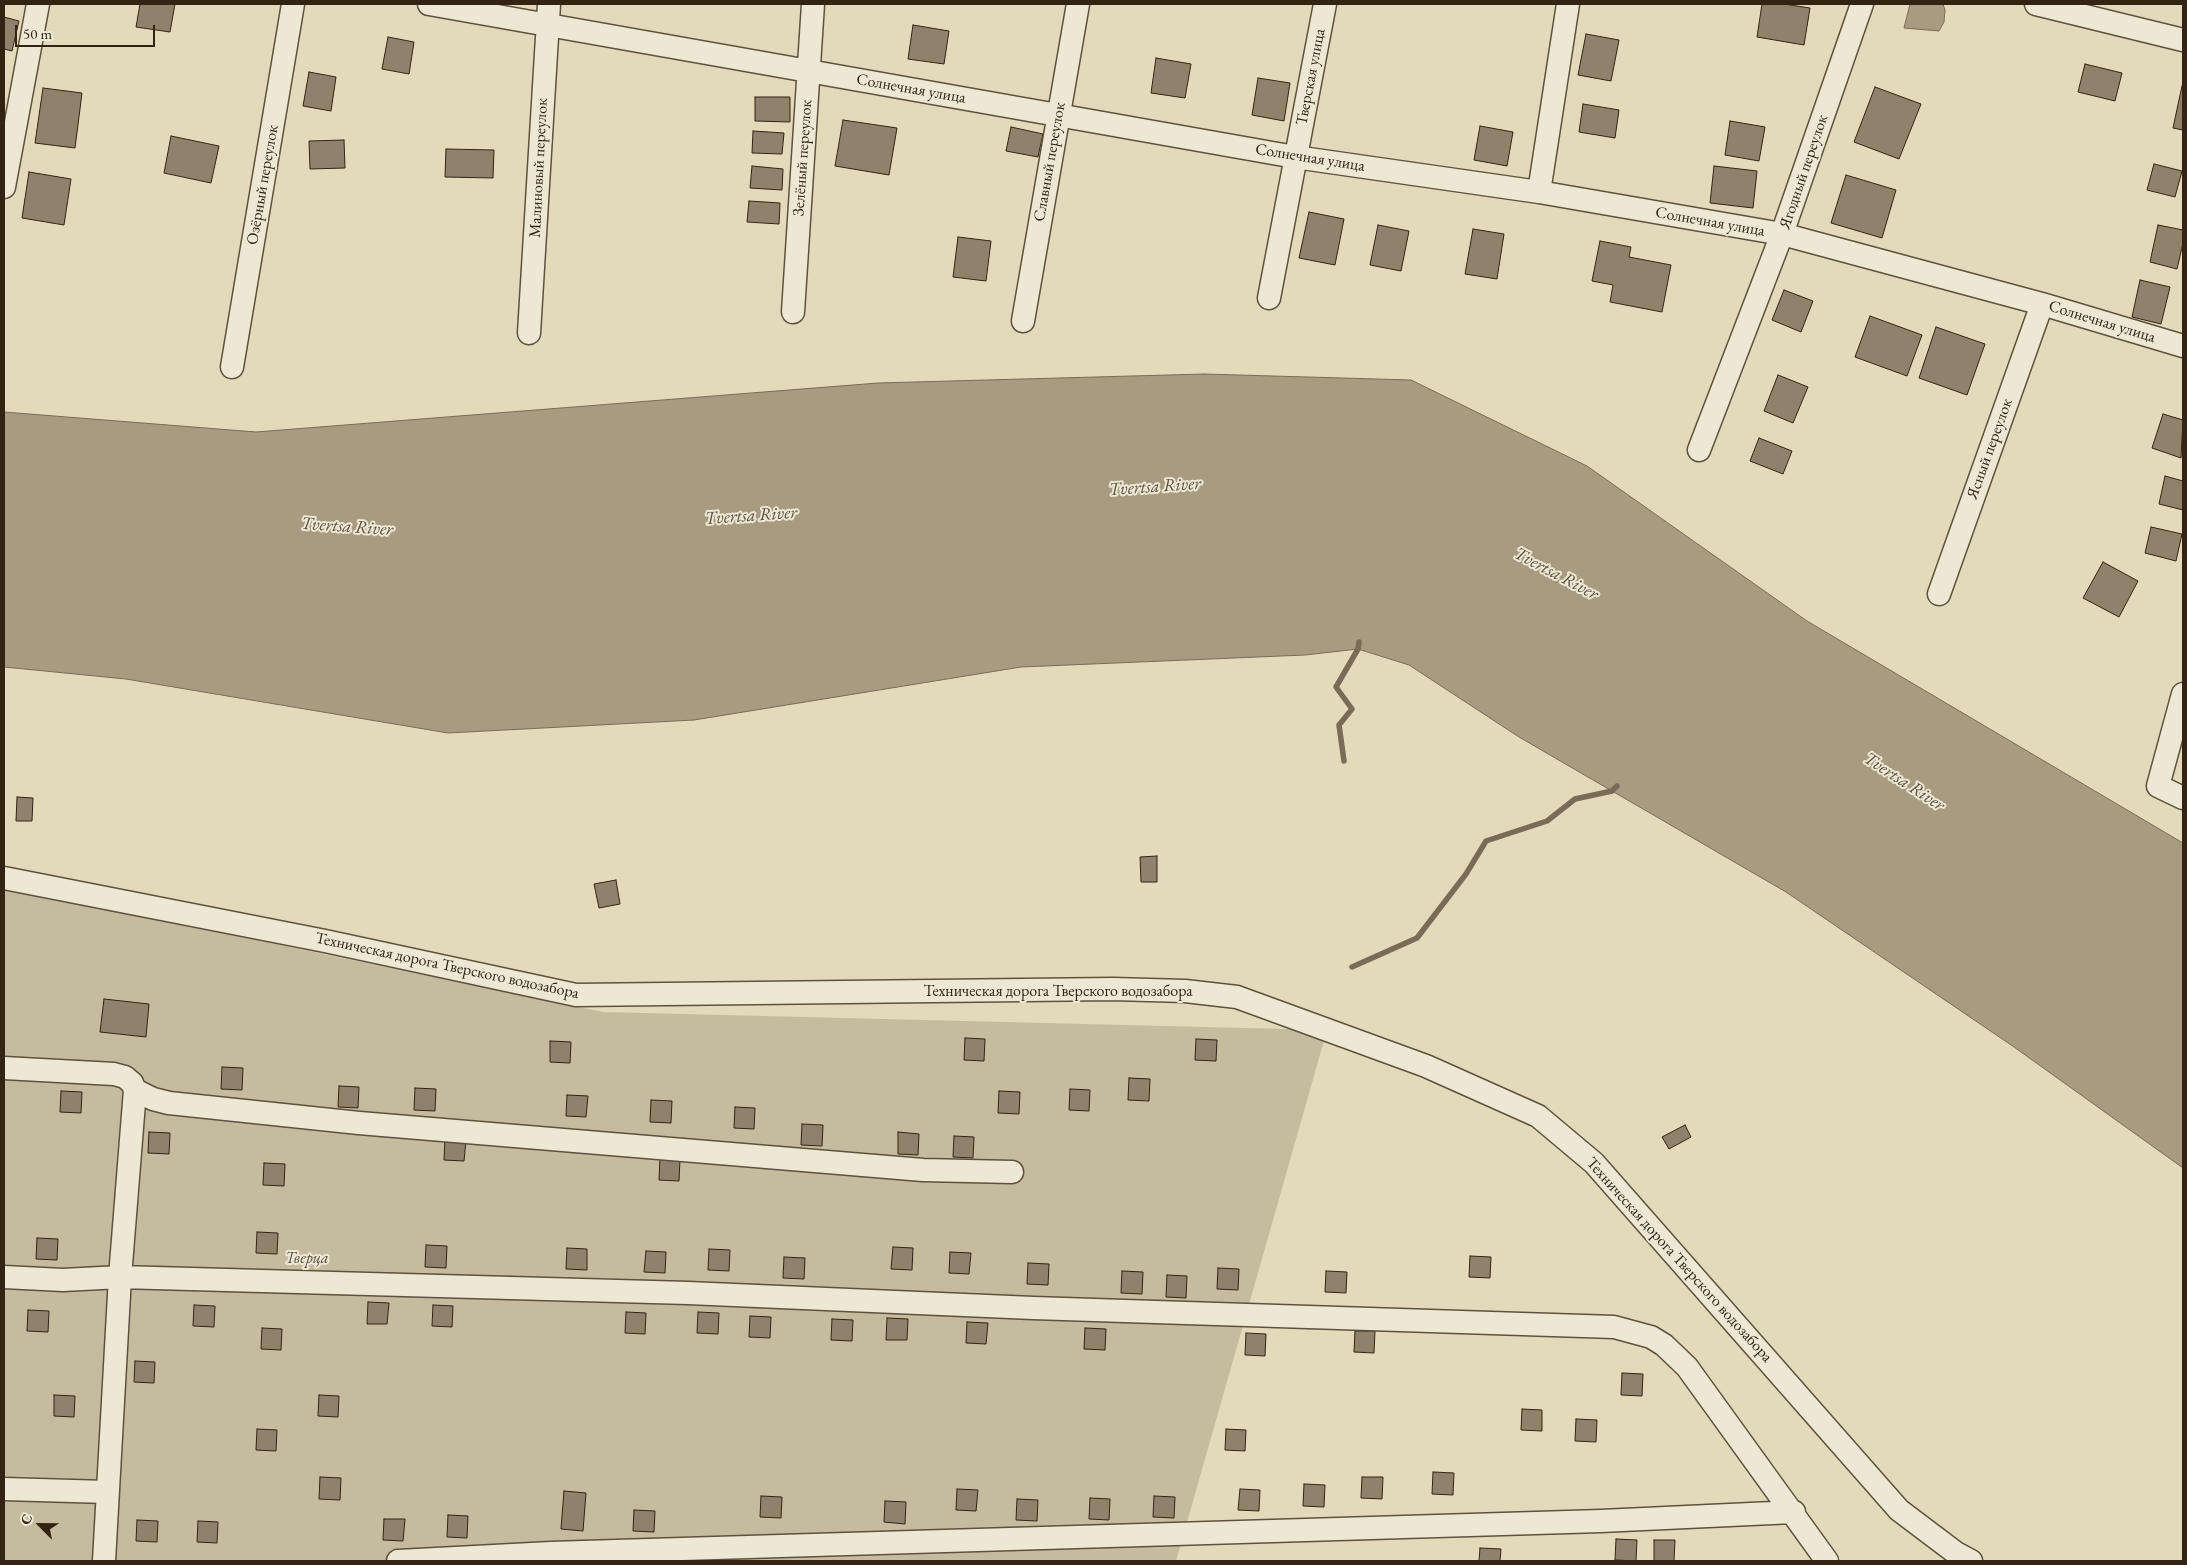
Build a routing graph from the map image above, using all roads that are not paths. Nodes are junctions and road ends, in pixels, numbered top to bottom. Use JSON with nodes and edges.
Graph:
{"nodes":[{"id":1,"x":38,"y":4,"type":"edge"},
{"id":2,"x":293,"y":4,"type":"edge"},
{"id":3,"x":429,"y":4,"type":"edge"},
{"id":4,"x":813,"y":4,"type":"edge"},
{"id":5,"x":1078,"y":4,"type":"edge"},
{"id":6,"x":1325,"y":4,"type":"edge"},
{"id":7,"x":1568,"y":4,"type":"edge"},
{"id":8,"x":1862,"y":4,"type":"edge"},
{"id":9,"x":2036,"y":4,"type":"edge"},
{"id":10,"x":549,"y":14,"type":"edge"},
{"id":11,"x":2183,"y":40,"type":"edge"},
{"id":12,"x":809,"y":71,"type":"junction"},
{"id":13,"x":1058,"y":115,"type":"junction"},
{"id":14,"x":1296,"y":157,"type":"junction"},
{"id":15,"x":4,"y":188,"type":"edge"},
{"id":16,"x":1539,"y":192,"type":"junction"},
{"id":17,"x":1782,"y":234,"type":"junction"},
{"id":18,"x":1269,"y":298,"type":"dead end"},
{"id":19,"x":2042,"y":304,"type":"junction"},
{"id":20,"x":793,"y":312,"type":"dead end"},
{"id":21,"x":1023,"y":321,"type":"dead end"},
{"id":22,"x":529,"y":333,"type":"dead end"},
{"id":23,"x":2183,"y":346,"type":"edge"},
{"id":24,"x":232,"y":367,"type":"dead end"},
{"id":25,"x":1700,"y":450,"type":"dead end"},
{"id":26,"x":1939,"y":594,"type":"dead end"},
{"id":27,"x":2183,"y":694,"type":"edge"},
{"id":28,"x":2183,"y":798,"type":"edge"},
{"id":29,"x":4,"y":878,"type":"edge"},
{"id":30,"x":4,"y":1068,"type":"edge"},
{"id":31,"x":135,"y":1090,"type":"junction"},
{"id":32,"x":1012,"y":1172,"type":"dead end"},
{"id":33,"x":120,"y":1277,"type":"junction"},
{"id":34,"x":4,"y":1278,"type":"edge"},
{"id":35,"x":4,"y":1489,"type":"edge"},
{"id":36,"x":106,"y":1492,"type":"junction"},
{"id":37,"x":1794,"y":1512,"type":"junction"},
{"id":38,"x":104,"y":1561,"type":"edge"},
{"id":39,"x":398,"y":1561,"type":"edge"},
{"id":40,"x":1827,"y":1561,"type":"edge"},
{"id":41,"x":1971,"y":1561,"type":"edge"}],
"edges":[{"from":1,"to":15,"type":"street"},
{"from":2,"to":24,"type":"street","name":"Озёрный переулок"},
{"from":3,"to":10,"type":"street","name":"Солнечная улица"},
{"from":4,"to":12,"type":"street","name":"Зелёный переулок"},
{"from":5,"to":13,"type":"street","name":"Славный переулок"},
{"from":6,"to":14,"type":"street","name":"Тверская улица"},
{"from":7,"to":16,"type":"street"},
{"from":8,"to":17,"type":"street","name":"Ягодный переулок"},
{"from":9,"to":11,"type":"street"},
{"from":10,"to":12,"type":"street","name":"Солнечная улица"},
{"from":10,"to":22,"type":"street","name":"Малиновый переулок"},
{"from":12,"to":13,"type":"street","name":"Солнечная улица"},
{"from":12,"to":20,"type":"street","name":"Зелёный переулок"},
{"from":13,"to":14,"type":"street","name":"Солнечная улица"},
{"from":13,"to":21,"type":"street","name":"Славный переулок"},
{"from":14,"to":16,"type":"street","name":"Солнечная улица"},
{"from":14,"to":18,"type":"street","name":"Тверская улица"},
{"from":16,"to":17,"type":"street","name":"Солнечная улица"},
{"from":17,"to":19,"type":"street","name":"Солнечная улица"},
{"from":17,"to":25,"type":"street","name":"Ягодный переулок"},
{"from":19,"to":23,"type":"street","name":"Солнечная улица"},
{"from":19,"to":26,"type":"street","name":"Ясный переулок"},
{"from":27,"to":28,"type":"street"},
{"from":29,"to":41,"type":"street","name":"Техническая дорога Тверского водозабора"},
{"from":30,"to":31,"type":"street"},
{"from":31,"to":32,"type":"street"},
{"from":31,"to":33,"type":"street"},
{"from":33,"to":34,"type":"street"},
{"from":33,"to":36,"type":"street"},
{"from":33,"to":37,"type":"street"},
{"from":35,"to":36,"type":"street"},
{"from":36,"to":38,"type":"street"},
{"from":37,"to":39,"type":"street"},
{"from":37,"to":40,"type":"street"}]}
